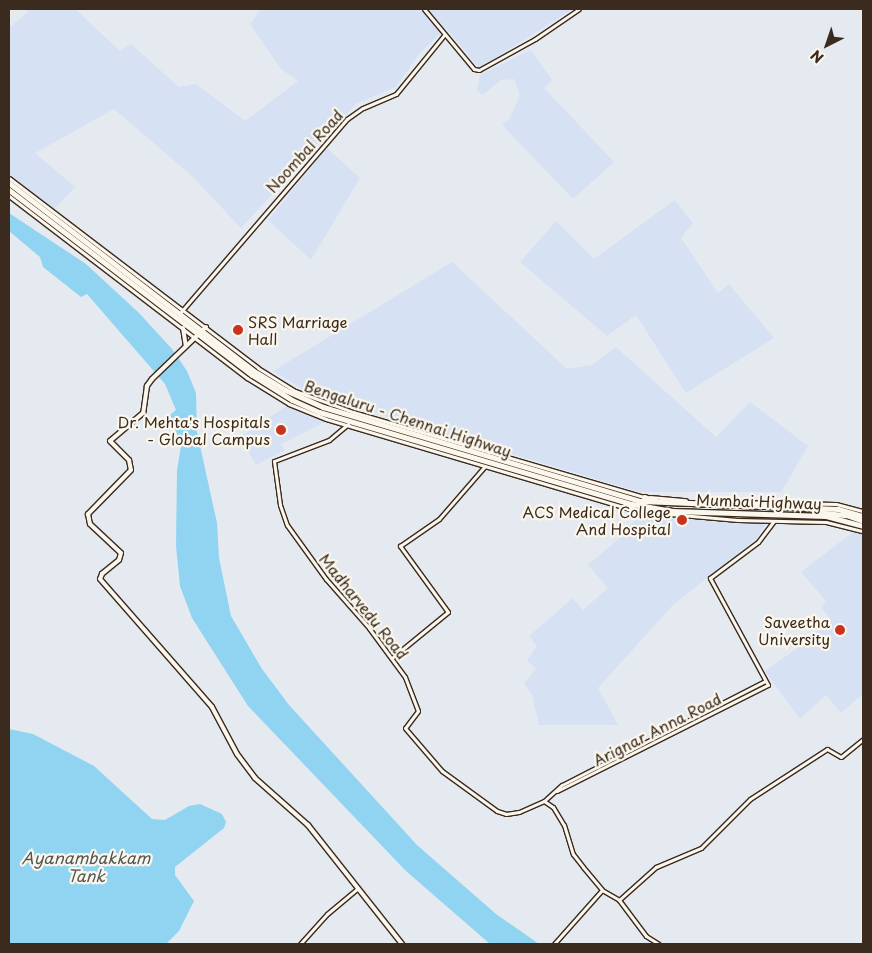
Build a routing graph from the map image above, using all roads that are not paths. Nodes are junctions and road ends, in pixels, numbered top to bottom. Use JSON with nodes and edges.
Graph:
{"nodes":[{"id":1,"x":424,"y":9,"type":"edge"},
{"id":2,"x":579,"y":9,"type":"edge"},
{"id":3,"x":445,"y":34,"type":"junction"},
{"id":4,"x":9,"y":178,"type":"edge"},
{"id":5,"x":9,"y":183,"type":"edge"},
{"id":6,"x":9,"y":194,"type":"edge"},
{"id":7,"x":48,"y":212,"type":"junction"},
{"id":8,"x":58,"y":214,"type":"junction"},
{"id":9,"x":68,"y":221,"type":"junction"},
{"id":10,"x":73,"y":231,"type":"junction"},
{"id":11,"x":181,"y":311,"type":"junction"},
{"id":12,"x":183,"y":328,"type":"junction"},
{"id":13,"x":201,"y":332,"type":"junction"},
{"id":14,"x":186,"y":347,"type":"junction"},
{"id":15,"x":350,"y":419,"type":"junction"},
{"id":16,"x":486,"y":466,"type":"junction"},
{"id":17,"x":596,"y":494,"type":"junction"},
{"id":18,"x":644,"y":497,"type":"junction"},
{"id":19,"x":684,"y":500,"type":"junction"},
{"id":20,"x":668,"y":504,"type":"junction"},
{"id":21,"x":678,"y":505,"type":"junction"},
{"id":22,"x":654,"y":506,"type":"junction"},
{"id":23,"x":637,"y":511,"type":"junction"},
{"id":24,"x":863,"y":511,"type":"edge"},
{"id":25,"x":784,"y":514,"type":"junction"},
{"id":26,"x":863,"y":516,"type":"edge"},
{"id":27,"x":774,"y":521,"type":"junction"},
{"id":28,"x":863,"y":521,"type":"edge"},
{"id":29,"x":863,"y":526,"type":"edge"},
{"id":30,"x":863,"y":532,"type":"edge"},
{"id":31,"x":392,"y":657,"type":"junction"},
{"id":32,"x":766,"y":681,"type":"junction"},
{"id":33,"x":863,"y":739,"type":"edge"},
{"id":34,"x":557,"y":791,"type":"junction"},
{"id":35,"x":544,"y":801,"type":"junction"},
{"id":36,"x":358,"y":888,"type":"junction"},
{"id":37,"x":602,"y":890,"type":"junction"},
{"id":38,"x":619,"y":900,"type":"junction"},
{"id":39,"x":300,"y":944,"type":"edge"},
{"id":40,"x":402,"y":944,"type":"edge"},
{"id":41,"x":554,"y":944,"type":"edge"},
{"id":42,"x":659,"y":944,"type":"edge"}],
"edges":[{"from":1,"to":3,"type":"street"},
{"from":2,"to":3,"type":"street"},
{"from":3,"to":11,"type":"street","name":"Noombal Road"},
{"from":4,"to":8,"type":"street"},
{"from":5,"to":7,"type":"highway","name":"Bengaluru - Chennai Highway"},
{"from":6,"to":12,"type":"street"},
{"from":6,"to":13,"type":"highway","name":"Bengaluru - Chennai Highway"},
{"from":7,"to":8,"type":"highway"},
{"from":7,"to":10,"type":"highway","name":"Bengaluru - Chennai Highway"},
{"from":8,"to":9,"type":"street"},
{"from":9,"to":10,"type":"highway"},
{"from":9,"to":11,"type":"street"},
{"from":10,"to":11,"type":"highway","name":"Bengaluru - Chennai Highway"},
{"from":11,"to":13,"type":"highway","name":"Bengaluru - Chennai Highway"},
{"from":12,"to":13,"type":"street"},
{"from":12,"to":14,"type":"main road"},
{"from":13,"to":14,"type":"main road"},
{"from":13,"to":15,"type":"highway","name":"Bengaluru - Chennai Highway"},
{"from":13,"to":15,"type":"street"},
{"from":14,"to":36,"type":"main road"},
{"from":15,"to":16,"type":"street"},
{"from":15,"to":17,"type":"highway","name":"Bengaluru - Chennai Highway"},
{"from":15,"to":18,"type":"street"},
{"from":15,"to":22,"type":"highway","name":"Bengaluru - Chennai Highway"},
{"from":15,"to":31,"type":"street","name":"Madharvedu Road"},
{"from":16,"to":23,"type":"street"},
{"from":16,"to":31,"type":"street"},
{"from":17,"to":22,"type":"highway","name":"Bengaluru - Chennai Highway"},
{"from":17,"to":23,"type":"highway"},
{"from":18,"to":19,"type":"street"},
{"from":18,"to":20,"type":"highway"},
{"from":19,"to":21,"type":"highway"},
{"from":19,"to":24,"type":"street"},
{"from":20,"to":21,"type":"highway","name":"Mumbai Highway"},
{"from":20,"to":22,"type":"highway","name":"Mumbai Highway"},
{"from":21,"to":26,"type":"highway","name":"Mumbai Highway"},
{"from":22,"to":25,"type":"highway","name":"Mumbai Highway"},
{"from":23,"to":27,"type":"street"},
{"from":25,"to":28,"type":"highway"},
{"from":25,"to":29,"type":"highway","name":"Mumbai Highway"},
{"from":27,"to":30,"type":"street"},
{"from":27,"to":32,"type":"street"},
{"from":31,"to":35,"type":"street","name":"Madharvedu Road"},
{"from":32,"to":34,"type":"street","name":"Arignar Anna Road"},
{"from":32,"to":34,"type":"street","name":"Arignar Anna Road"},
{"from":33,"to":38,"type":"street"},
{"from":34,"to":35,"type":"street","name":"Arignar Anna Road"},
{"from":35,"to":37,"type":"street"},
{"from":36,"to":39,"type":"street"},
{"from":36,"to":40,"type":"main road"},
{"from":37,"to":38,"type":"street"},
{"from":37,"to":41,"type":"street"},
{"from":38,"to":42,"type":"street"}]}
